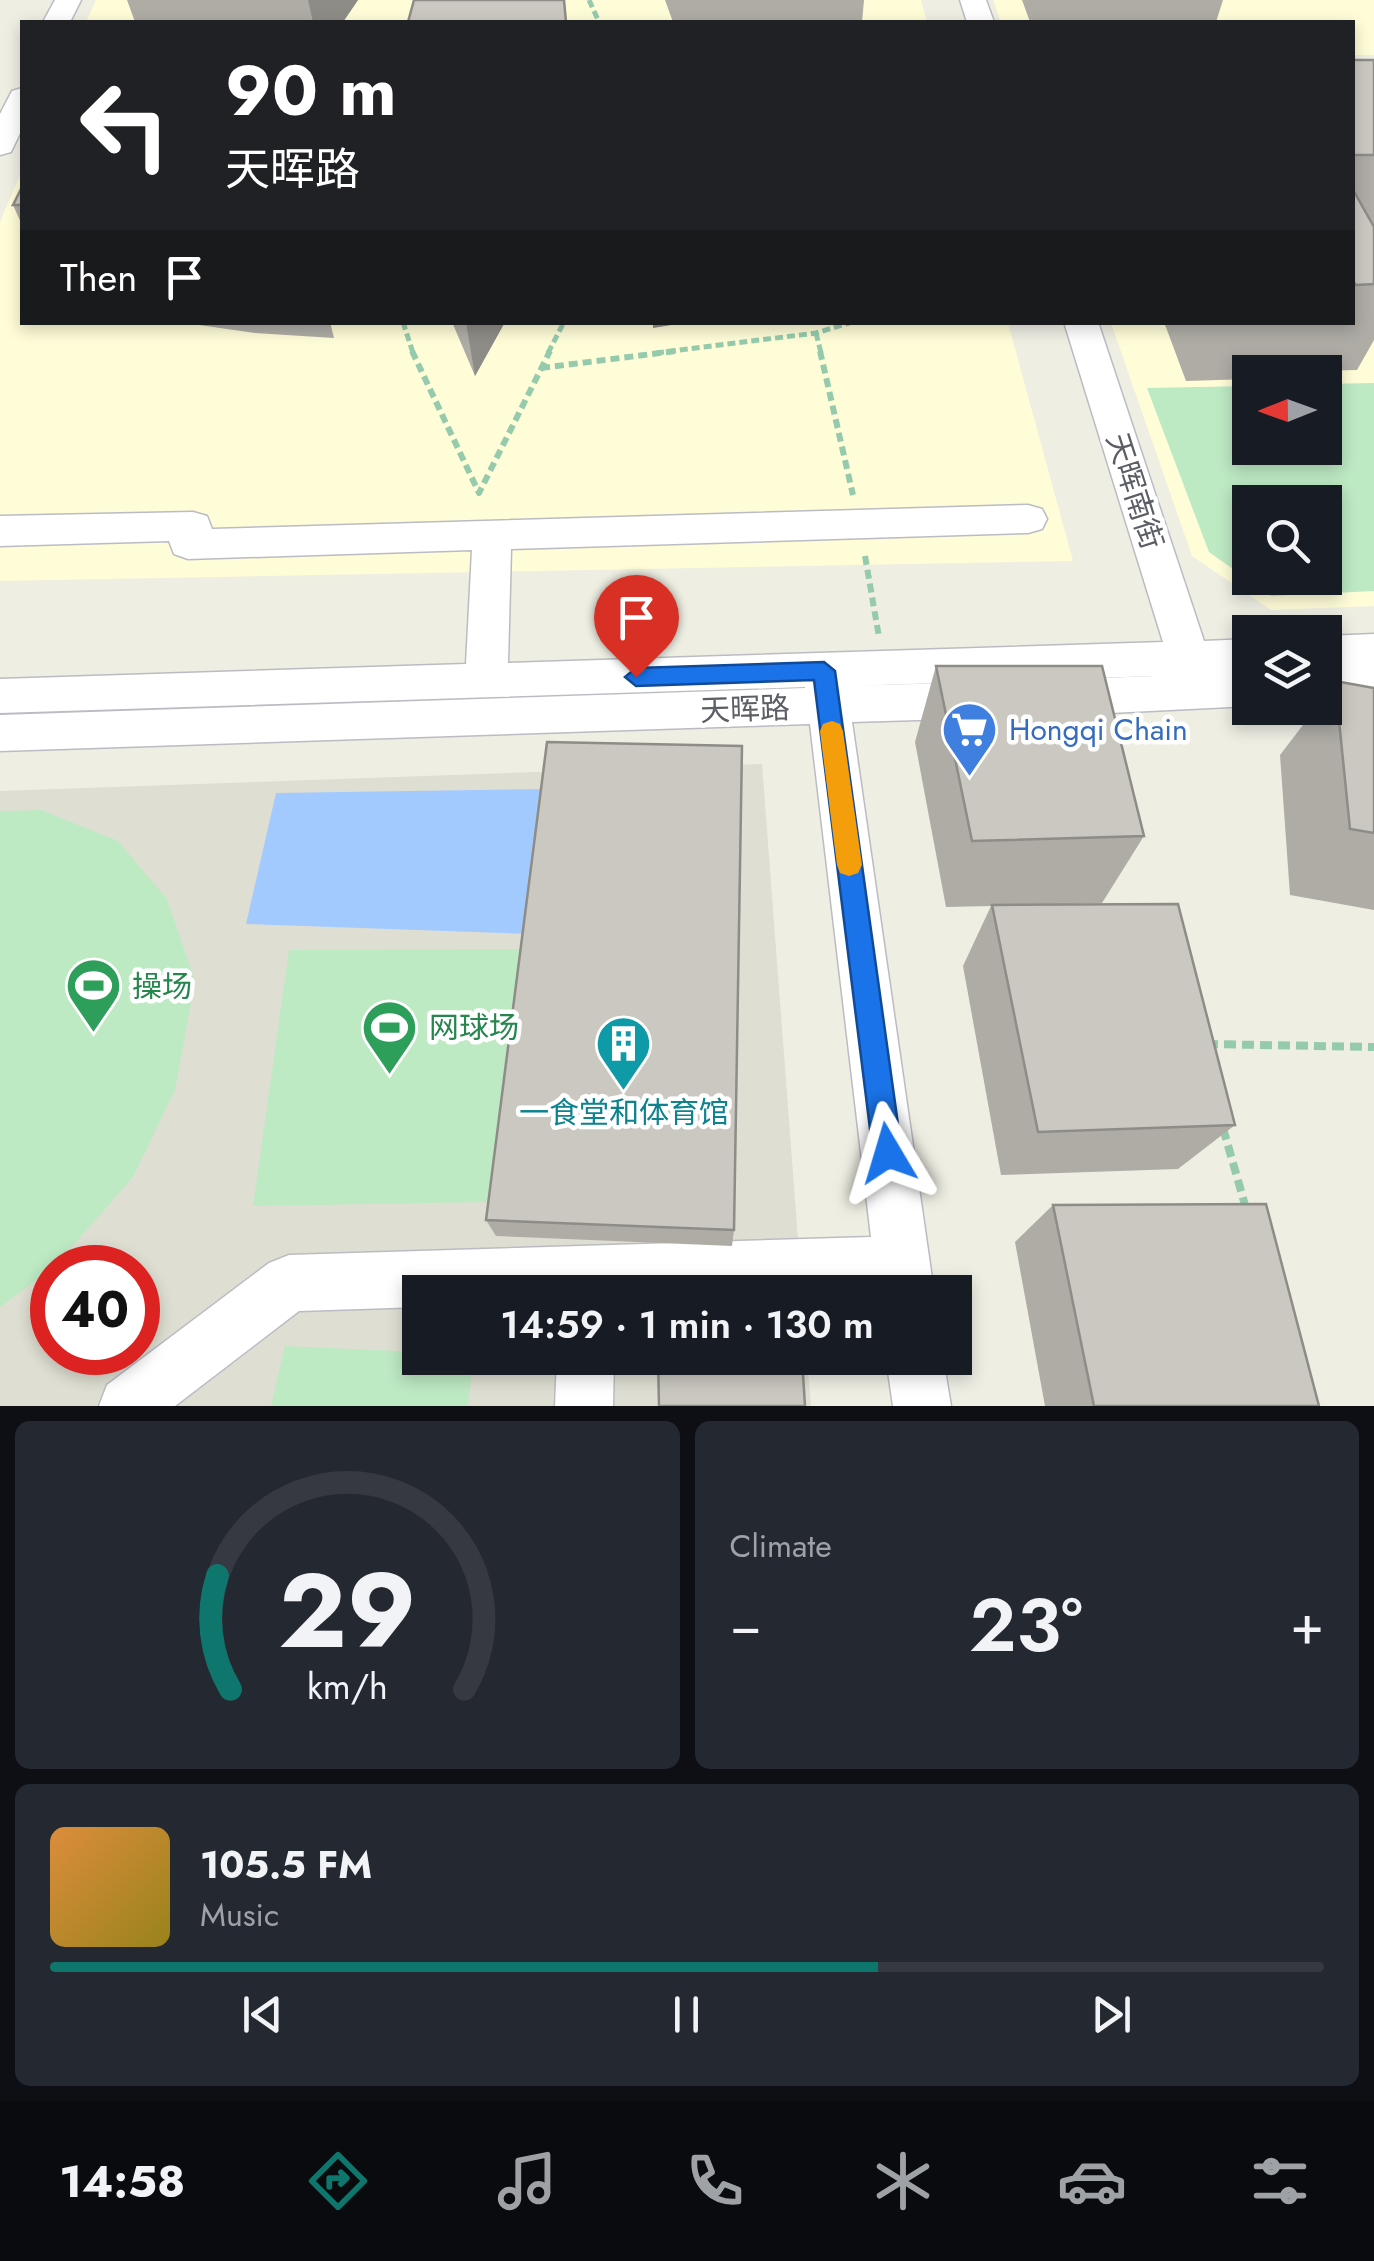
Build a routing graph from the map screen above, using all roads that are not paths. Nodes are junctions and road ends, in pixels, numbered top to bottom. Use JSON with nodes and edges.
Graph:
{"nodes":[{"id":1,"x":1082,"y":325,"type":"edge"},
{"id":2,"x":1028,"y":520,"type":"dead end"},
{"id":3,"x":0,"y":531,"type":"edge"},
{"id":4,"x":492,"y":536,"type":"junction"},
{"id":5,"x":1374,"y":651,"type":"edge"},
{"id":6,"x":1342,"y":652,"type":"edge"},
{"id":7,"x":1232,"y":657,"type":"edge"},
{"id":8,"x":1189,"y":659,"type":"junction"},
{"id":9,"x":486,"y":682,"type":"junction"},
{"id":10,"x":1374,"y":684,"type":"edge"},
{"id":11,"x":1342,"y":685,"type":"edge"},
{"id":12,"x":826,"y":689,"type":"junction"},
{"id":13,"x":1232,"y":690,"type":"edge"},
{"id":14,"x":0,"y":696,"type":"edge"},
{"id":15,"x":0,"y":733,"type":"edge"},
{"id":16,"x":904,"y":1275,"type":"edge"},
{"id":17,"x":402,"y":1283,"type":"edge"},
{"id":18,"x":585,"y":1375,"type":"edge"},
{"id":19,"x":917,"y":1375,"type":"edge"},
{"id":20,"x":128,"y":1406,"type":"edge"},
{"id":21,"x":584,"y":1406,"type":"edge"},
{"id":22,"x":922,"y":1406,"type":"edge"}],
"edges":[{"from":1,"to":8,"type":"street","name":"天晖南街"},
{"from":2,"to":4,"type":"street"},
{"from":3,"to":4,"type":"street"},
{"from":4,"to":9,"type":"street"},
{"from":5,"to":6,"type":"street"},
{"from":7,"to":8,"type":"street","name":"天晖路"},
{"from":8,"to":12,"type":"street","name":"天晖路"},
{"from":9,"to":12,"type":"street","name":"天晖路"},
{"from":9,"to":14,"type":"street","name":"天晖路"},
{"from":10,"to":11,"type":"street"},
{"from":12,"to":13,"type":"street","name":"天晖路"},
{"from":12,"to":15,"type":"street","name":"天晖路"},
{"from":12,"to":16,"type":"street"},
{"from":17,"to":20,"type":"street"},
{"from":18,"to":21,"type":"street"},
{"from":19,"to":22,"type":"street"}]}
